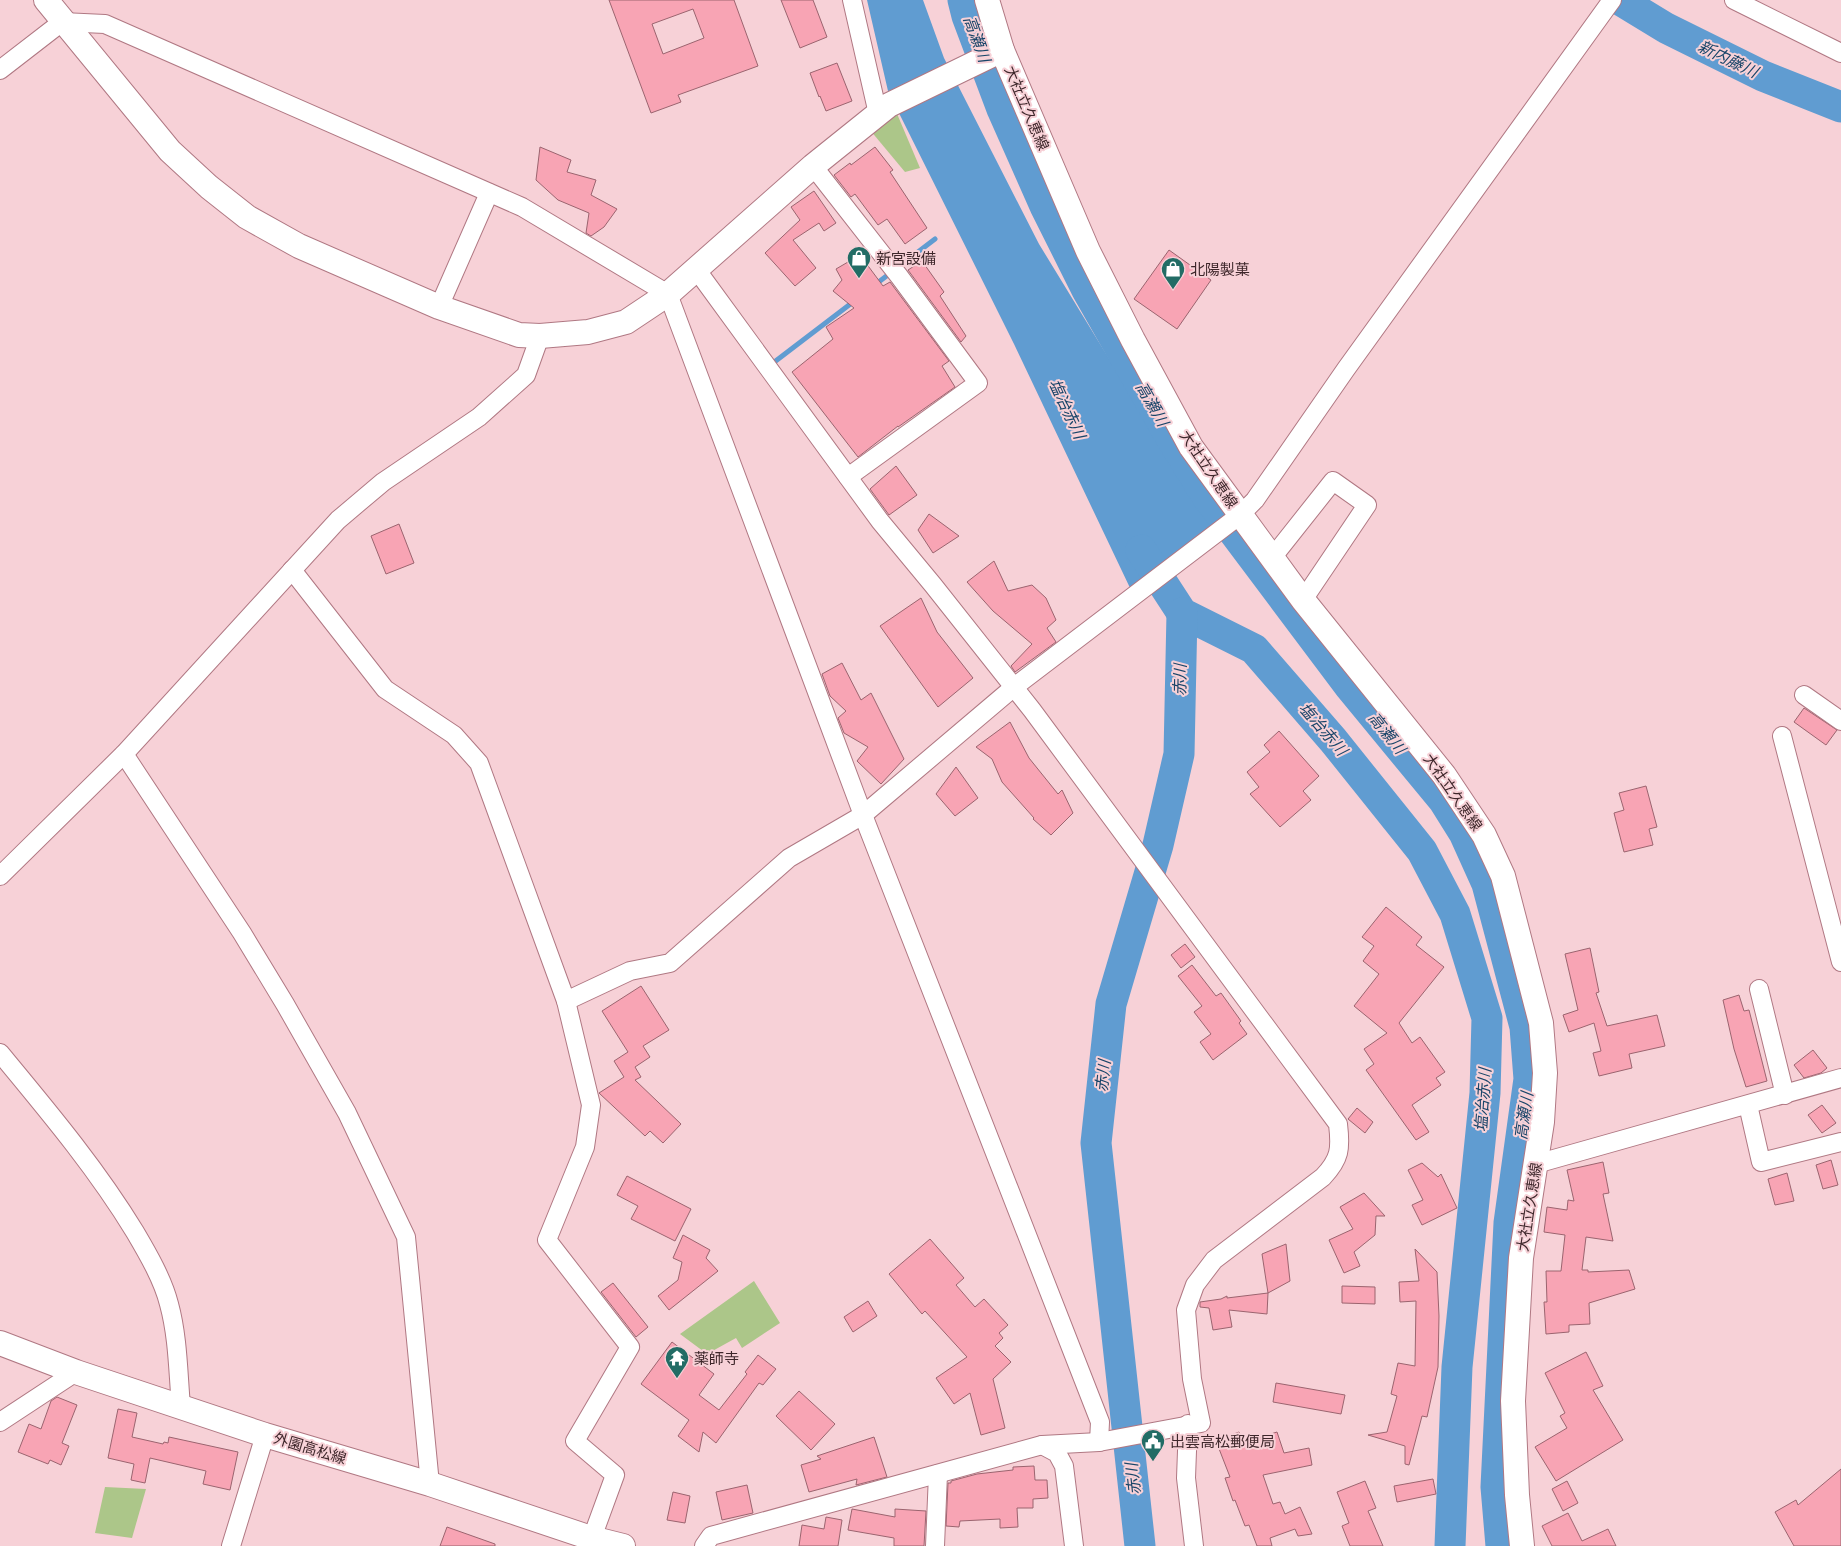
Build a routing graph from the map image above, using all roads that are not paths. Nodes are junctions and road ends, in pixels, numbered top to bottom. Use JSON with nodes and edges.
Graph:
{"nodes":[{"id":1,"x":46,"y":0,"type":"edge"},
{"id":2,"x":852,"y":0,"type":"edge"},
{"id":3,"x":987,"y":0,"type":"edge"},
{"id":4,"x":1612,"y":0,"type":"edge"},
{"id":5,"x":1734,"y":0,"type":"edge"},
{"id":6,"x":62,"y":22,"type":"junction"},
{"id":7,"x":1002,"y":50,"type":"junction"},
{"id":8,"x":1841,"y":53,"type":"edge"},
{"id":9,"x":0,"y":70,"type":"edge"},
{"id":10,"x":884,"y":109,"type":"junction"},
{"id":11,"x":813,"y":166,"type":"junction"},
{"id":12,"x":489,"y":193,"type":"junction"},
{"id":13,"x":696,"y":269,"type":"junction"},
{"id":14,"x":668,"y":294,"type":"junction"},
{"id":15,"x":439,"y":307,"type":"junction"},
{"id":16,"x":540,"y":336,"type":"junction"},
{"id":17,"x":848,"y":477,"type":"junction"},
{"id":18,"x":1240,"y":515,"type":"junction"},
{"id":19,"x":1272,"y":558,"type":"junction"},
{"id":20,"x":292,"y":570,"type":"junction"},
{"id":21,"x":1303,"y":600,"type":"junction"},
{"id":22,"x":1014,"y":687,"type":"junction"},
{"id":23,"x":1804,"y":696,"type":"dead end"},
{"id":24,"x":1841,"y":720,"type":"edge"},
{"id":25,"x":1782,"y":736,"type":"dead end"},
{"id":26,"x":124,"y":754,"type":"junction"},
{"id":27,"x":863,"y":815,"type":"junction"},
{"id":28,"x":0,"y":876,"type":"edge"},
{"id":29,"x":1841,"y":962,"type":"edge"},
{"id":30,"x":1759,"y":990,"type":"dead end"},
{"id":31,"x":566,"y":1001,"type":"junction"},
{"id":32,"x":0,"y":1053,"type":"edge"},
{"id":33,"x":1841,"y":1078,"type":"edge"},
{"id":34,"x":1785,"y":1095,"type":"junction"},
{"id":35,"x":1748,"y":1105,"type":"junction"},
{"id":36,"x":1841,"y":1142,"type":"edge"},
{"id":37,"x":1536,"y":1164,"type":"junction"},
{"id":38,"x":0,"y":1343,"type":"edge"},
{"id":39,"x":76,"y":1372,"type":"junction"},
{"id":40,"x":180,"y":1406,"type":"junction"},
{"id":41,"x":0,"y":1422,"type":"edge"},
{"id":42,"x":1188,"y":1424,"type":"junction"},
{"id":43,"x":265,"y":1435,"type":"junction"},
{"id":44,"x":1099,"y":1442,"type":"junction"},
{"id":45,"x":1042,"y":1445,"type":"junction"},
{"id":46,"x":938,"y":1474,"type":"junction"},
{"id":47,"x":430,"y":1484,"type":"junction"},
{"id":48,"x":590,"y":1542,"type":"edge"},
{"id":49,"x":231,"y":1546,"type":"edge"},
{"id":50,"x":622,"y":1546,"type":"edge"},
{"id":51,"x":704,"y":1546,"type":"edge"},
{"id":52,"x":936,"y":1546,"type":"edge"},
{"id":53,"x":1074,"y":1546,"type":"edge"},
{"id":54,"x":1194,"y":1546,"type":"edge"},
{"id":55,"x":1522,"y":1546,"type":"edge"}],
"edges":[{"from":1,"to":6,"type":"main road"},
{"from":2,"to":10,"type":"street"},
{"from":3,"to":7,"type":"main road","name":"大社立久恵線"},
{"from":4,"to":18,"type":"street"},
{"from":5,"to":8,"type":"street"},
{"from":6,"to":9,"type":"street"},
{"from":6,"to":12,"type":"street"},
{"from":6,"to":15,"type":"main road"},
{"from":7,"to":10,"type":"main road"},
{"from":7,"to":18,"type":"main road","name":"大社立久恵線"},
{"from":10,"to":11,"type":"main road"},
{"from":11,"to":13,"type":"main road"},
{"from":11,"to":17,"type":"street"},
{"from":12,"to":14,"type":"street"},
{"from":12,"to":15,"type":"street"},
{"from":13,"to":14,"type":"main road"},
{"from":13,"to":17,"type":"street"},
{"from":14,"to":16,"type":"main road"},
{"from":14,"to":27,"type":"street"},
{"from":15,"to":16,"type":"main road"},
{"from":16,"to":20,"type":"street"},
{"from":17,"to":22,"type":"street"},
{"from":18,"to":19,"type":"main road","name":"大社立久恵線"},
{"from":18,"to":22,"type":"street"},
{"from":19,"to":21,"type":"main road","name":"大社立久恵線"},
{"from":19,"to":21,"type":"street"},
{"from":20,"to":26,"type":"street"},
{"from":20,"to":31,"type":"street"},
{"from":21,"to":37,"type":"main road","name":"大社立久恵線"},
{"from":22,"to":27,"type":"street"},
{"from":22,"to":42,"type":"street"},
{"from":23,"to":24,"type":"street"},
{"from":25,"to":29,"type":"street"},
{"from":26,"to":28,"type":"street"},
{"from":26,"to":47,"type":"street"},
{"from":27,"to":31,"type":"street"},
{"from":27,"to":44,"type":"street"},
{"from":30,"to":34,"type":"street"},
{"from":31,"to":48,"type":"street"},
{"from":32,"to":40,"type":"street"},
{"from":33,"to":34,"type":"street"},
{"from":34,"to":35,"type":"street"},
{"from":35,"to":36,"type":"street"},
{"from":35,"to":37,"type":"street"},
{"from":37,"to":55,"type":"main road","name":"大社立久恵線"},
{"from":38,"to":39,"type":"main road","name":"外園高松線"},
{"from":39,"to":40,"type":"main road","name":"外園高松線"},
{"from":39,"to":41,"type":"street"},
{"from":40,"to":43,"type":"main road","name":"外園高松線"},
{"from":42,"to":44,"type":"street"},
{"from":42,"to":54,"type":"street"},
{"from":43,"to":47,"type":"main road","name":"外園高松線"},
{"from":43,"to":49,"type":"street"},
{"from":44,"to":45,"type":"street"},
{"from":45,"to":46,"type":"street"},
{"from":45,"to":53,"type":"street"},
{"from":46,"to":51,"type":"street"},
{"from":46,"to":52,"type":"street"},
{"from":47,"to":48,"type":"main road","name":"外園高松線"},
{"from":48,"to":50,"type":"main road","name":"外園高松線"}]}
